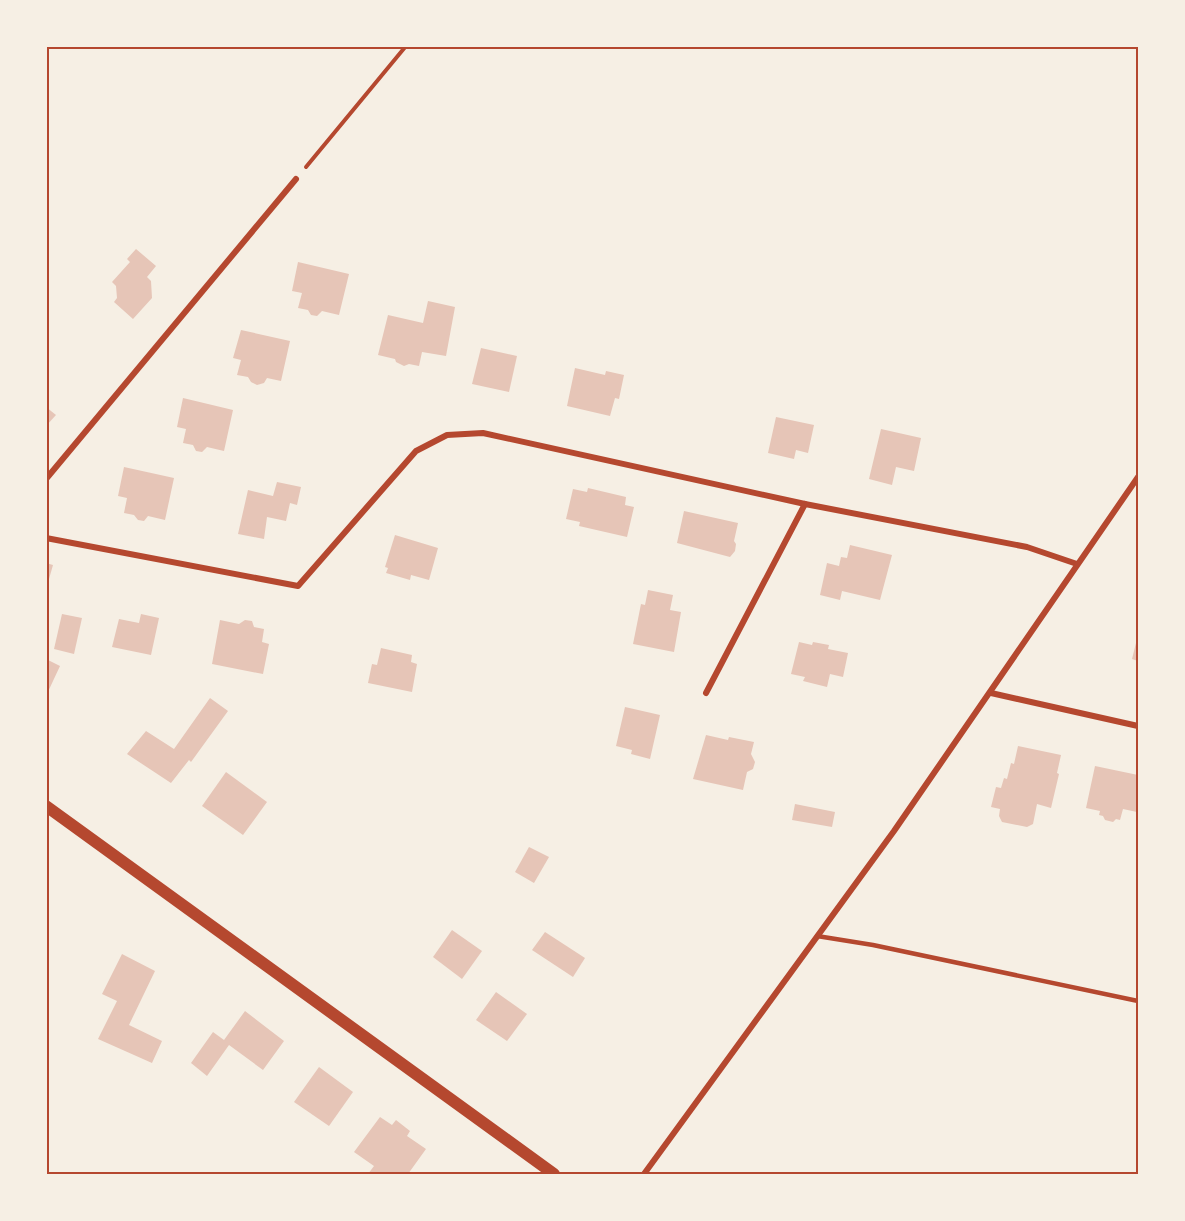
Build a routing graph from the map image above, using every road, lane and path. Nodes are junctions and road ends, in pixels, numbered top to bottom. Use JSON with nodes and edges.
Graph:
{"nodes":[{"id":1,"x":406,"y":46,"type":"edge"},
{"id":2,"x":296,"y":179,"type":"joint"},
{"id":3,"x":1138,"y":477,"type":"edge"},
{"id":4,"x":46,"y":479,"type":"edge"},
{"id":5,"x":805,"y":504,"type":"junction"},
{"id":6,"x":46,"y":538,"type":"edge"},
{"id":7,"x":1077,"y":564,"type":"junction"},
{"id":8,"x":706,"y":693,"type":"dead end"},
{"id":9,"x":991,"y":693,"type":"junction"},
{"id":10,"x":1138,"y":726,"type":"edge"},
{"id":11,"x":46,"y":806,"type":"edge"},
{"id":12,"x":817,"y":936,"type":"junction"},
{"id":13,"x":1138,"y":1001,"type":"edge"},
{"id":14,"x":554,"y":1174,"type":"edge"},
{"id":15,"x":644,"y":1174,"type":"edge"}],
"edges":[{"from":1,"to":2,"type":"path"},
{"from":2,"to":4,"type":"street"},
{"from":3,"to":7,"type":"street"},
{"from":5,"to":6,"type":"street"},
{"from":5,"to":7,"type":"street"},
{"from":5,"to":8,"type":"street"},
{"from":7,"to":9,"type":"street"},
{"from":9,"to":10,"type":"street"},
{"from":9,"to":12,"type":"street"},
{"from":11,"to":14,"type":"main road"},
{"from":12,"to":13,"type":"lane"},
{"from":12,"to":15,"type":"street"}]}
